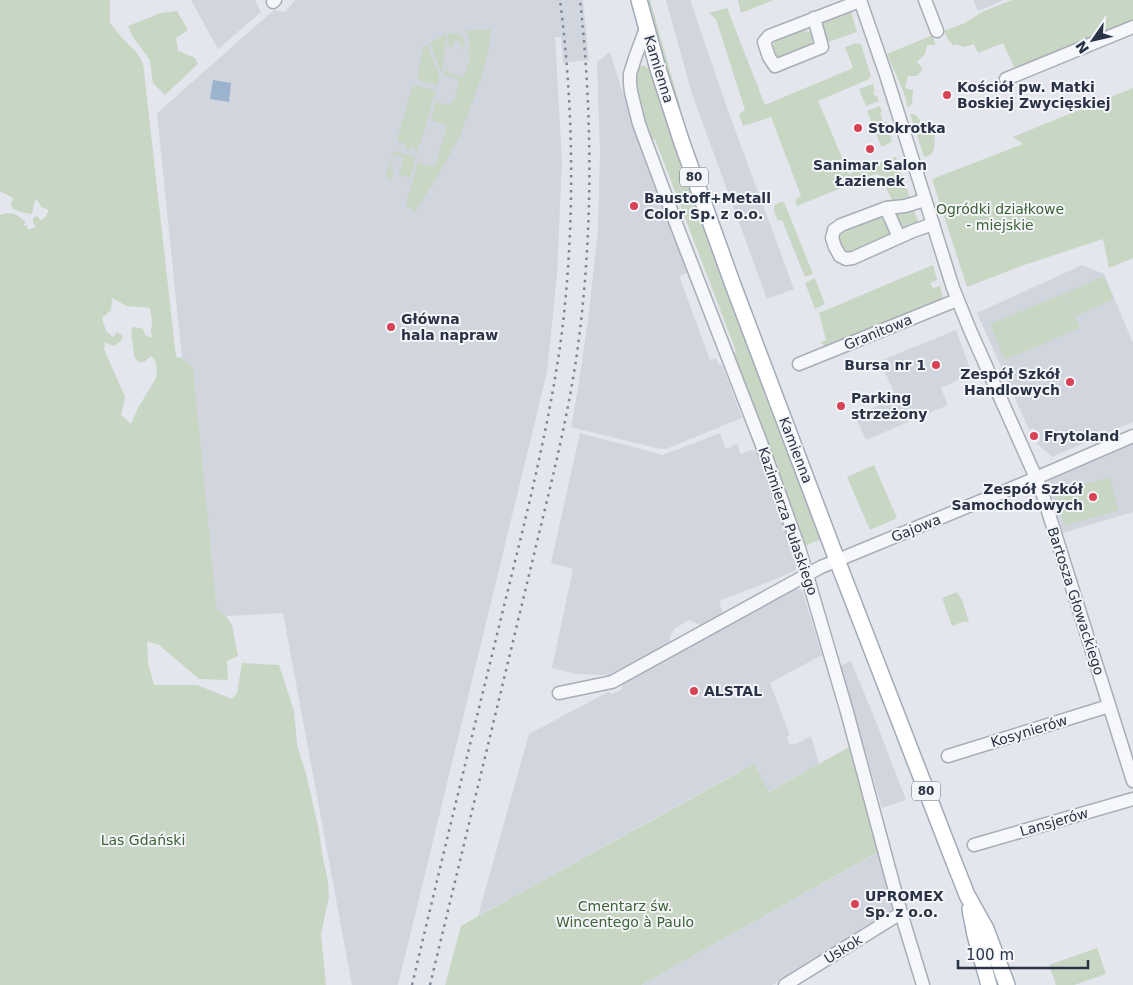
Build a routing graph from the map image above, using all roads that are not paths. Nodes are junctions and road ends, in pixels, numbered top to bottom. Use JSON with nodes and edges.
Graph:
{"nodes":[{"id":1,"x":639,"y":0,"type":"edge"},
{"id":2,"x":860,"y":0,"type":"edge"},
{"id":3,"x":925,"y":0,"type":"edge"},
{"id":4,"x":814,"y":18,"type":"junction"},
{"id":5,"x":1133,"y":27,"type":"edge"},
{"id":6,"x":646,"y":28,"type":"junction"},
{"id":7,"x":937,"y":31,"type":"dead end"},
{"id":8,"x":632,"y":66,"type":"junction"},
{"id":9,"x":658,"y":69,"type":"junction"},
{"id":10,"x":1006,"y":79,"type":"dead end"},
{"id":11,"x":925,"y":200,"type":"junction"},
{"id":12,"x":886,"y":208,"type":"junction"},
{"id":13,"x":933,"y":224,"type":"junction"},
{"id":14,"x":899,"y":238,"type":"junction"},
{"id":15,"x":958,"y":300,"type":"junction"},
{"id":16,"x":798,"y":364,"type":"dead end"},
{"id":17,"x":1133,"y":436,"type":"edge"},
{"id":18,"x":1036,"y":478,"type":"junction"},
{"id":19,"x":837,"y":560,"type":"junction"},
{"id":20,"x":807,"y":574,"type":"junction"},
{"id":21,"x":559,"y":693,"type":"dead end"},
{"id":22,"x":1109,"y":706,"type":"junction"},
{"id":23,"x":948,"y":756,"type":"dead end"},
{"id":24,"x":1133,"y":782,"type":"edge"},
{"id":25,"x":1133,"y":799,"type":"edge"},
{"id":26,"x":974,"y":845,"type":"dead end"},
{"id":27,"x":967,"y":895,"type":"junction"},
{"id":28,"x":901,"y":914,"type":"junction"},
{"id":29,"x":784,"y":985,"type":"edge"},
{"id":30,"x":923,"y":985,"type":"edge"},
{"id":31,"x":989,"y":985,"type":"edge"},
{"id":32,"x":1008,"y":985,"type":"edge"}],
"edges":[{"from":1,"to":6,"type":"main road","name":"Kamienna","number":"80"},
{"from":2,"to":4,"type":"street"},
{"from":2,"to":11,"type":"street","name":"Bartosza Głowackiego"},
{"from":3,"to":7,"type":"street"},
{"from":4,"to":4,"type":"street"},
{"from":5,"to":10,"type":"street"},
{"from":6,"to":8,"type":"street","name":"Kazimierza Pułaskiego"},
{"from":6,"to":9,"type":"main road","name":"Kamienna","number":"80"},
{"from":8,"to":9,"type":"street"},
{"from":8,"to":20,"type":"street","name":"Kazimierza Pułaskiego"},
{"from":9,"to":19,"type":"main road","name":"Kamienna","number":"80"},
{"from":11,"to":12,"type":"street"},
{"from":11,"to":13,"type":"street","name":"Bartosza Głowackiego"},
{"from":12,"to":14,"type":"street"},
{"from":12,"to":14,"type":"street"},
{"from":13,"to":14,"type":"street"},
{"from":13,"to":15,"type":"street","name":"Bartosza Głowackiego"},
{"from":15,"to":16,"type":"street","name":"Granitowa"},
{"from":15,"to":18,"type":"street","name":"Bartosza Głowackiego"},
{"from":17,"to":18,"type":"street","name":"Gajowa"},
{"from":18,"to":19,"type":"street","name":"Gajowa"},
{"from":18,"to":22,"type":"street","name":"Bartosza Głowackiego"},
{"from":19,"to":20,"type":"street","name":"Gajowa"},
{"from":19,"to":27,"type":"main road","name":"Kamienna","number":"80"},
{"from":20,"to":21,"type":"street"},
{"from":20,"to":28,"type":"street","name":"Kazimierza Pułaskiego"},
{"from":22,"to":23,"type":"street","name":"Kosynierów"},
{"from":22,"to":24,"type":"street","name":"Bartosza Głowackiego"},
{"from":25,"to":26,"type":"street","name":"Lansjerów"},
{"from":27,"to":31,"type":"main road","name":"Kamienna","number":"80"},
{"from":27,"to":32,"type":"main road","name":"Kamienna","number":"80"},
{"from":28,"to":29,"type":"street","name":"Uskok"},
{"from":28,"to":30,"type":"street","name":"Kazimierza Pułaskiego"}]}
